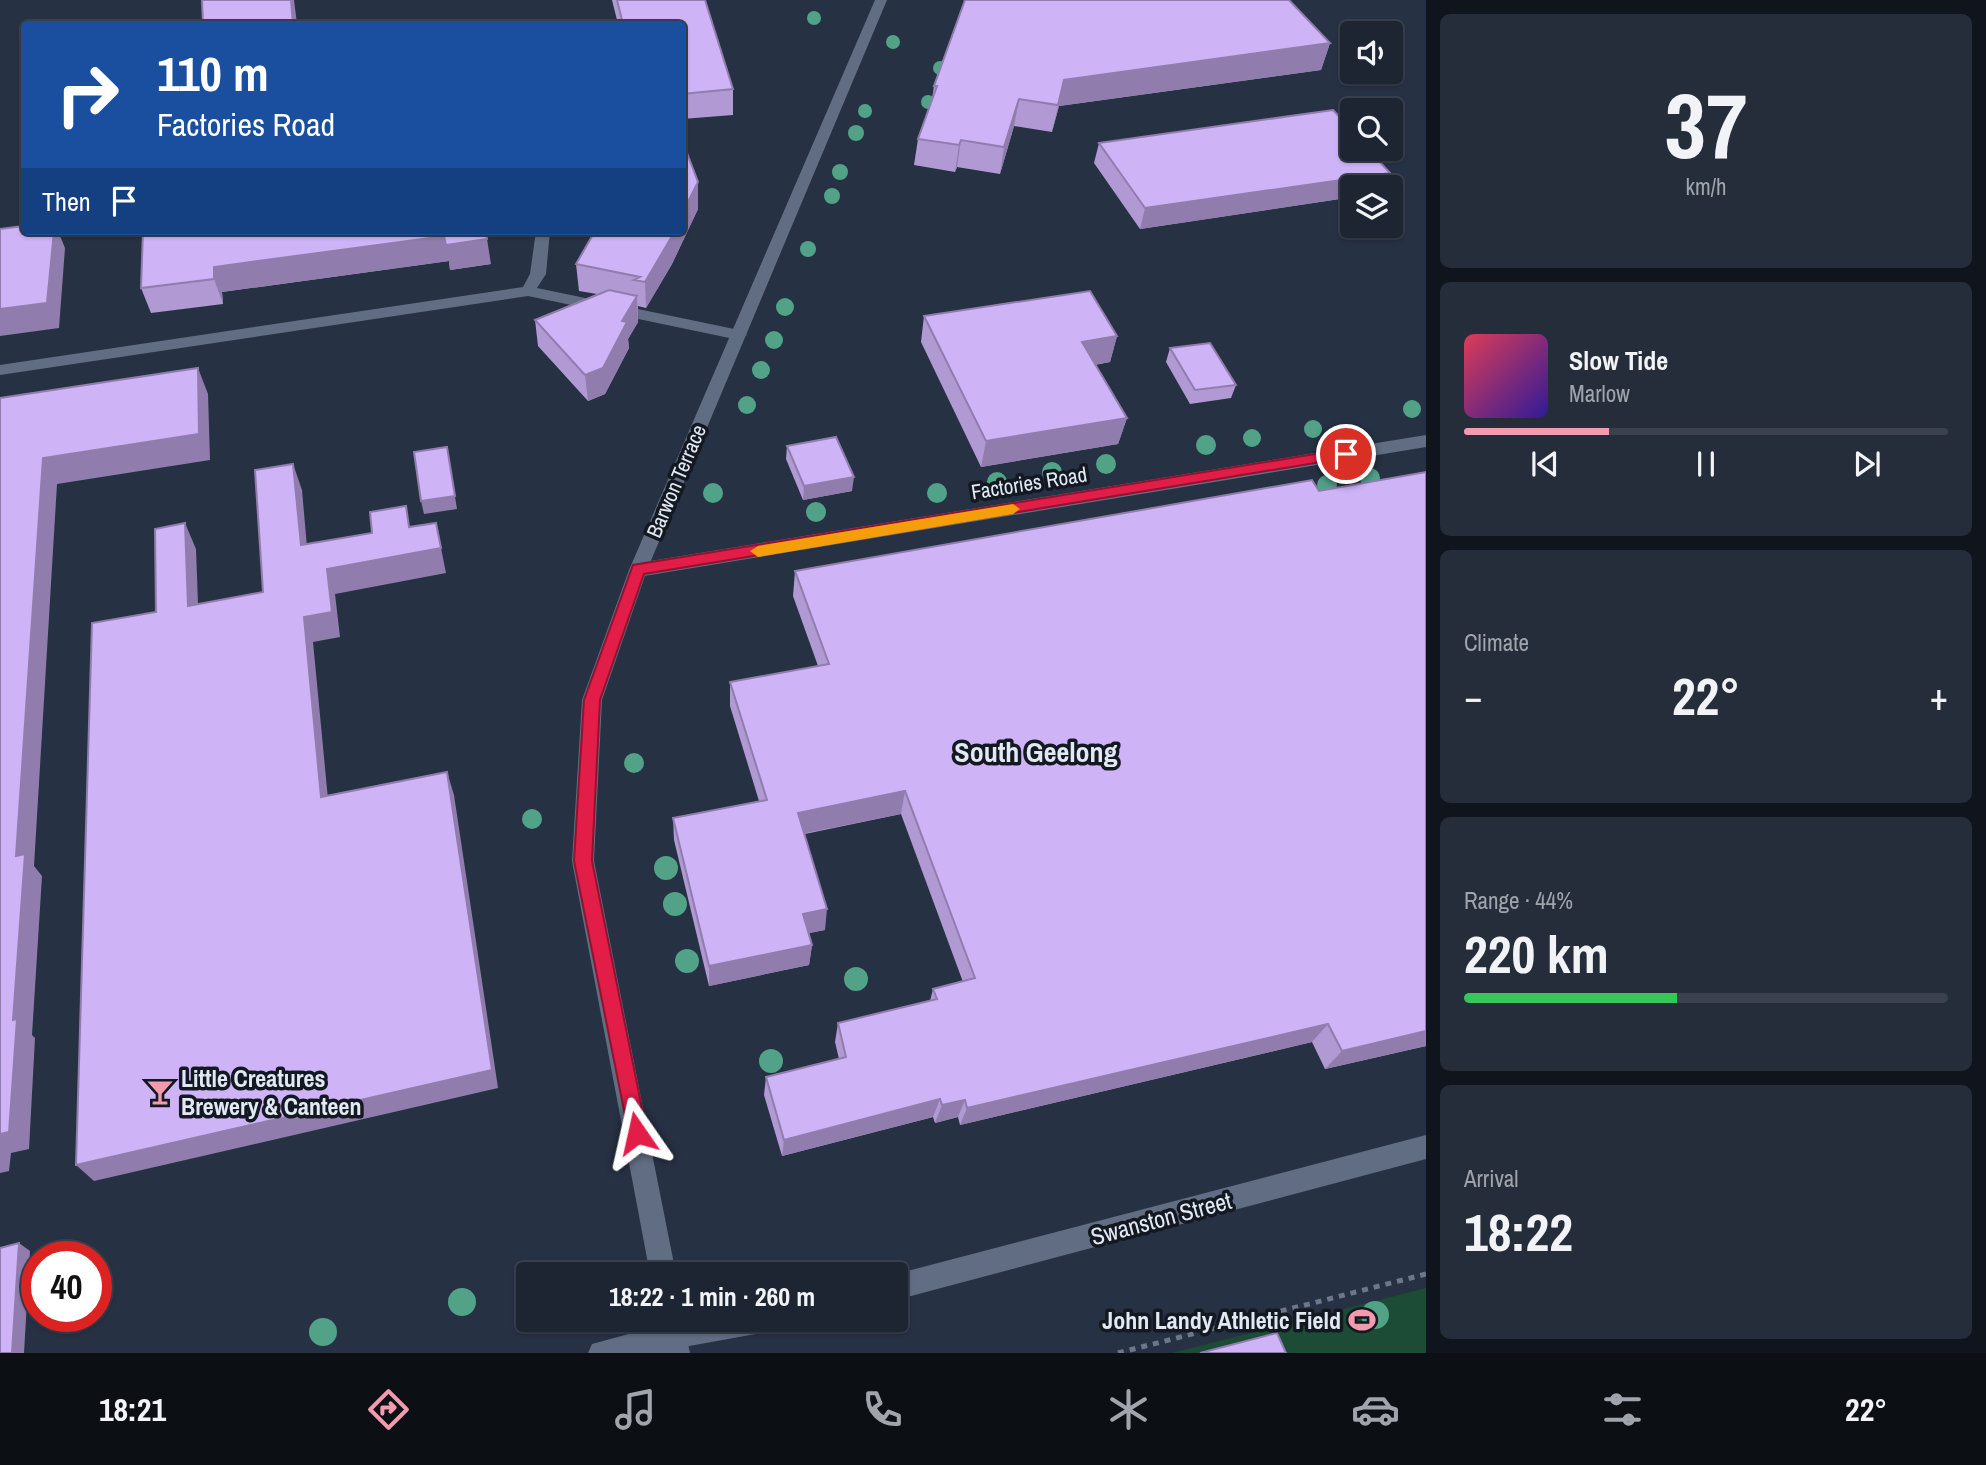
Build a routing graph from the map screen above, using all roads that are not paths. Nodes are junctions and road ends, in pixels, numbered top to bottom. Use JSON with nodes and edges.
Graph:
{"nodes":[{"id":1,"x":881,"y":0,"type":"edge"},
{"id":2,"x":543,"y":235,"type":"edge"},
{"id":3,"x":528,"y":291,"type":"junction"},
{"id":4,"x":739,"y":335,"type":"junction"},
{"id":5,"x":0,"y":370,"type":"edge"},
{"id":6,"x":1426,"y":441,"type":"edge"},
{"id":7,"x":638,"y":569,"type":"junction"},
{"id":8,"x":1426,"y":1147,"type":"edge"},
{"id":9,"x":661,"y":1262,"type":"edge"},
{"id":10,"x":908,"y":1284,"type":"edge"},
{"id":11,"x":695,"y":1332,"type":"edge"},
{"id":12,"x":673,"y":1336,"type":"edge"},
{"id":13,"x":600,"y":1353,"type":"edge"}],
"edges":[{"from":1,"to":4,"type":"street","name":"Barwon Terrace"},
{"from":2,"to":3,"type":"lane"},
{"from":3,"to":4,"type":"street"},
{"from":3,"to":5,"type":"lane"},
{"from":4,"to":7,"type":"street","name":"Barwon Terrace"},
{"from":6,"to":7,"type":"street","name":"Factories Road"},
{"from":7,"to":9,"type":"street","name":"Barwon Terrace"},
{"from":8,"to":10,"type":"street","name":"Swanston Street"},
{"from":11,"to":12,"type":"street"},
{"from":12,"to":13,"type":"street"}]}
